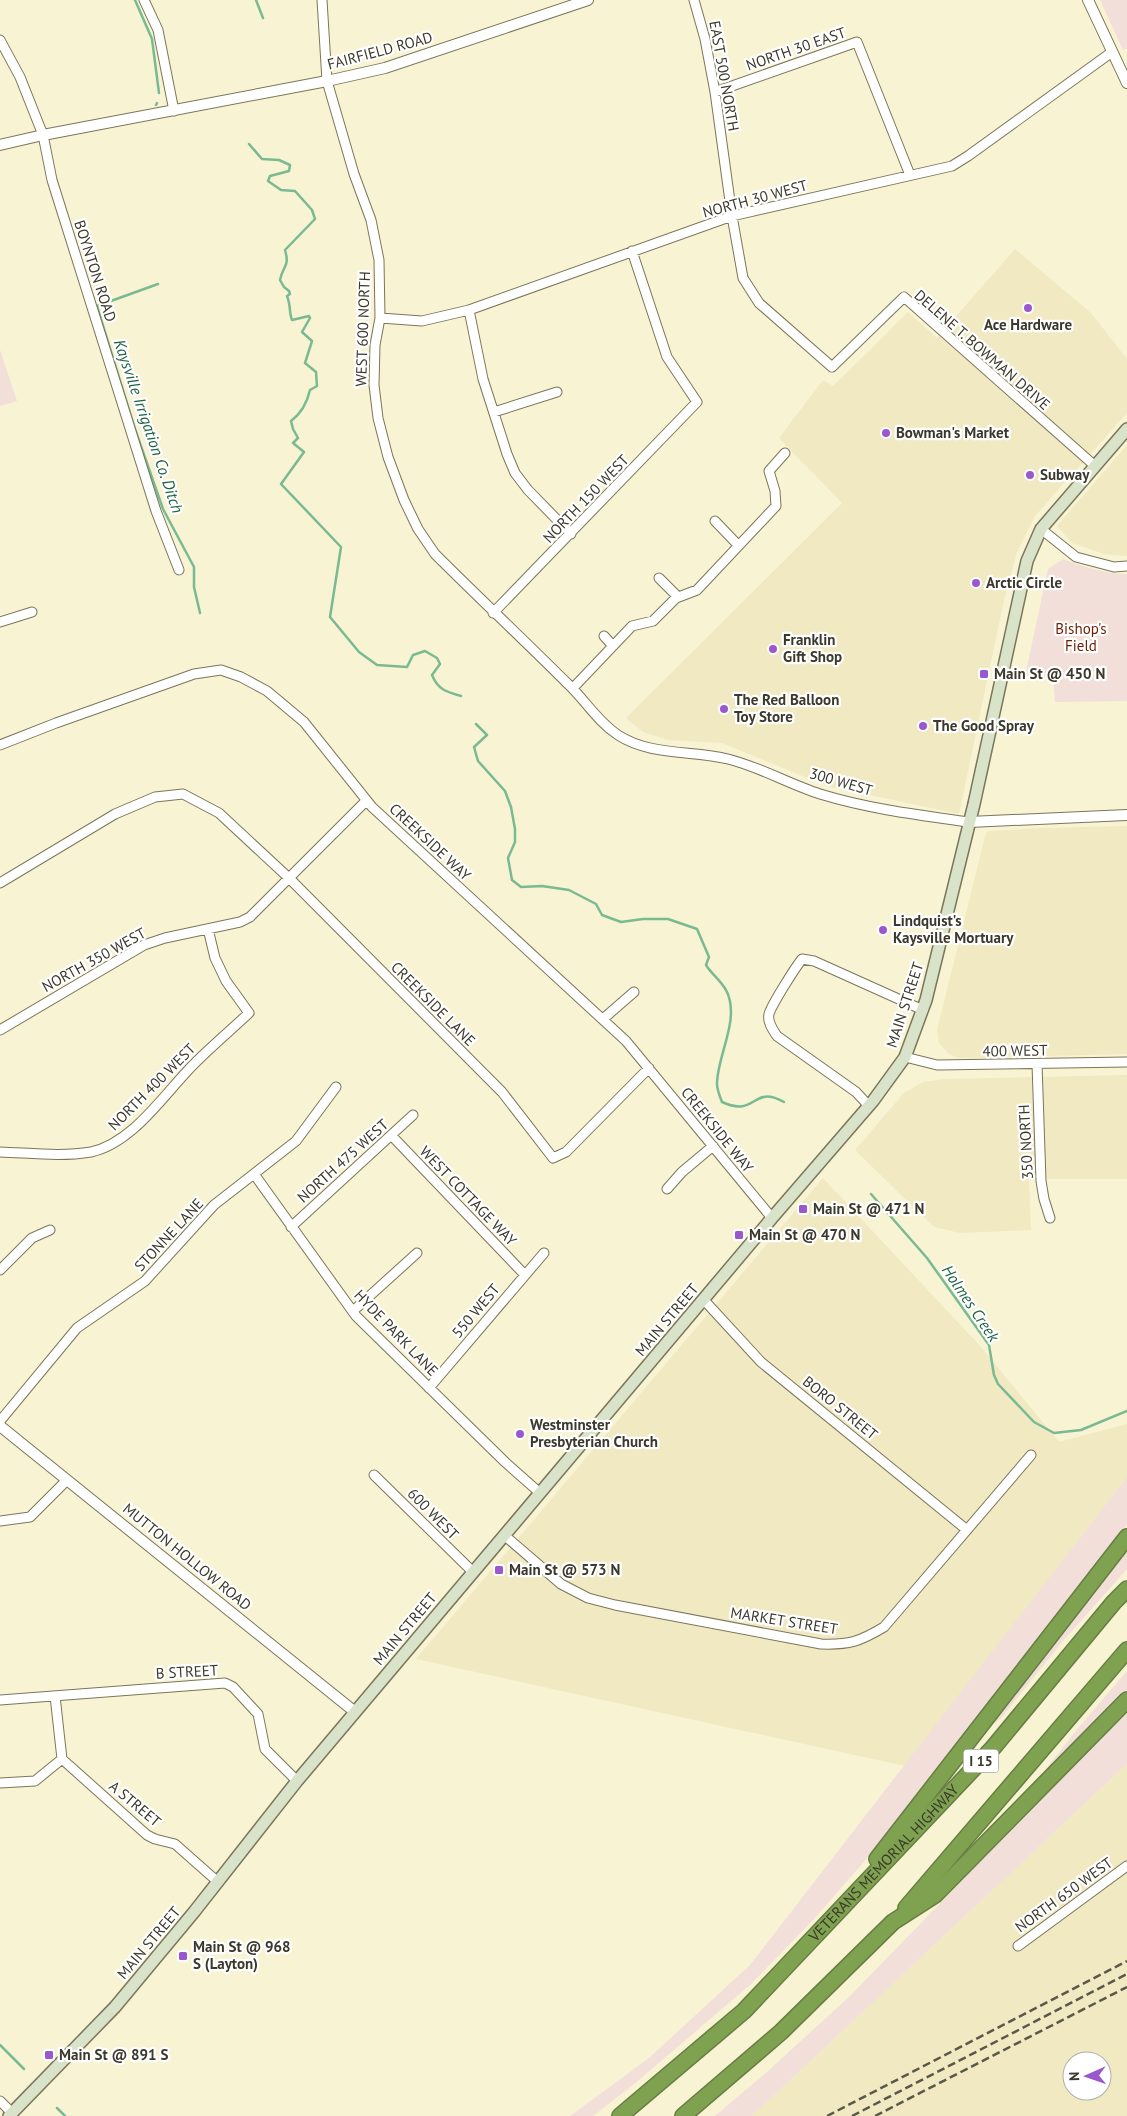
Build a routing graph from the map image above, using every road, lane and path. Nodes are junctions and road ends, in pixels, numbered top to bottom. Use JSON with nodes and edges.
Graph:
{"nodes":[{"id":1,"x":144,"y":0,"type":"edge"},
{"id":2,"x":322,"y":0,"type":"edge"},
{"id":3,"x":588,"y":0,"type":"edge"},
{"id":4,"x":694,"y":0,"type":"edge"},
{"id":5,"x":1088,"y":0,"type":"edge"},
{"id":6,"x":0,"y":40,"type":"edge"},
{"id":7,"x":1112,"y":52,"type":"junction"},
{"id":8,"x":1123,"y":63,"type":"edge"},
{"id":9,"x":327,"y":81,"type":"junction"},
{"id":10,"x":1127,"y":83,"type":"edge"},
{"id":11,"x":715,"y":92,"type":"junction"},
{"id":12,"x":174,"y":110,"type":"junction"},
{"id":13,"x":43,"y":135,"type":"junction"},
{"id":14,"x":0,"y":145,"type":"edge"},
{"id":15,"x":910,"y":175,"type":"junction"},
{"id":16,"x":732,"y":216,"type":"junction"},
{"id":17,"x":632,"y":251,"type":"junction"},
{"id":18,"x":469,"y":310,"type":"junction"},
{"id":19,"x":380,"y":318,"type":"junction"},
{"id":20,"x":832,"y":367,"type":"joint"},
{"id":21,"x":557,"y":392,"type":"dead end"},
{"id":22,"x":494,"y":412,"type":"junction"},
{"id":23,"x":1127,"y":429,"type":"edge"},
{"id":24,"x":785,"y":453,"type":"dead end"},
{"id":25,"x":1095,"y":466,"type":"junction"},
{"id":26,"x":715,"y":521,"type":"dead end"},
{"id":27,"x":1041,"y":529,"type":"junction"},
{"id":28,"x":571,"y":534,"type":"junction"},
{"id":29,"x":738,"y":546,"type":"junction"},
{"id":30,"x":1127,"y":566,"type":"edge"},
{"id":31,"x":179,"y":570,"type":"dead end"},
{"id":32,"x":659,"y":578,"type":"dead end"},
{"id":33,"x":678,"y":598,"type":"junction"},
{"id":34,"x":32,"y":612,"type":"dead end"},
{"id":35,"x":494,"y":613,"type":"junction"},
{"id":36,"x":0,"y":622,"type":"edge"},
{"id":37,"x":604,"y":636,"type":"dead end"},
{"id":38,"x":613,"y":646,"type":"junction"},
{"id":39,"x":573,"y":688,"type":"junction"},
{"id":40,"x":0,"y":745,"type":"edge"},
{"id":41,"x":366,"y":801,"type":"junction"},
{"id":42,"x":1127,"y":815,"type":"edge"},
{"id":43,"x":969,"y":822,"type":"junction"},
{"id":44,"x":290,"y":879,"type":"junction"},
{"id":45,"x":0,"y":884,"type":"edge"},
{"id":46,"x":208,"y":929,"type":"junction"},
{"id":47,"x":634,"y":992,"type":"dead end"},
{"id":48,"x":922,"y":1010,"type":"junction"},
{"id":49,"x":603,"y":1019,"type":"junction"},
{"id":50,"x":0,"y":1030,"type":"edge"},
{"id":51,"x":905,"y":1057,"type":"junction"},
{"id":52,"x":1127,"y":1062,"type":"edge"},
{"id":53,"x":1036,"y":1064,"type":"junction"},
{"id":54,"x":649,"y":1068,"type":"junction"},
{"id":55,"x":336,"y":1087,"type":"dead end"},
{"id":56,"x":869,"y":1106,"type":"junction"},
{"id":57,"x":413,"y":1115,"type":"dead end"},
{"id":58,"x":391,"y":1135,"type":"junction"},
{"id":59,"x":713,"y":1146,"type":"junction"},
{"id":60,"x":0,"y":1152,"type":"edge"},
{"id":61,"x":254,"y":1174,"type":"junction"},
{"id":62,"x":667,"y":1189,"type":"dead end"},
{"id":63,"x":772,"y":1218,"type":"junction"},
{"id":64,"x":1050,"y":1218,"type":"dead end"},
{"id":65,"x":291,"y":1227,"type":"junction"},
{"id":66,"x":50,"y":1230,"type":"dead end"},
{"id":67,"x":417,"y":1253,"type":"dead end"},
{"id":68,"x":544,"y":1253,"type":"dead end"},
{"id":69,"x":0,"y":1270,"type":"edge"},
{"id":70,"x":525,"y":1275,"type":"junction"},
{"id":71,"x":704,"y":1299,"type":"junction"},
{"id":72,"x":353,"y":1311,"type":"junction"},
{"id":73,"x":429,"y":1388,"type":"junction"},
{"id":74,"x":0,"y":1421,"type":"edge"},
{"id":75,"x":0,"y":1426,"type":"edge"},
{"id":76,"x":1031,"y":1455,"type":"dead end"},
{"id":77,"x":374,"y":1475,"type":"dead end"},
{"id":78,"x":67,"y":1480,"type":"junction"},
{"id":79,"x":540,"y":1493,"type":"junction"},
{"id":80,"x":0,"y":1521,"type":"edge"},
{"id":81,"x":967,"y":1530,"type":"junction"},
{"id":82,"x":504,"y":1536,"type":"junction"},
{"id":83,"x":1127,"y":1537,"type":"edge"},
{"id":84,"x":473,"y":1572,"type":"junction"},
{"id":85,"x":1127,"y":1589,"type":"edge"},
{"id":86,"x":1127,"y":1650,"type":"edge"},
{"id":87,"x":0,"y":1692,"type":"edge"},
{"id":88,"x":55,"y":1696,"type":"junction"},
{"id":89,"x":5,"y":1700,"type":"edge"},
{"id":90,"x":1127,"y":1700,"type":"edge"},
{"id":91,"x":356,"y":1712,"type":"junction"},
{"id":92,"x":62,"y":1759,"type":"junction"},
{"id":93,"x":298,"y":1780,"type":"junction"},
{"id":94,"x":0,"y":1783,"type":"edge"},
{"id":95,"x":1127,"y":1866,"type":"edge"},
{"id":96,"x":218,"y":1882,"type":"junction"},
{"id":97,"x":893,"y":1922,"type":"junction"},
{"id":98,"x":826,"y":1926,"type":"junction"},
{"id":99,"x":1018,"y":1946,"type":"dead end"},
{"id":100,"x":0,"y":2101,"type":"edge"},
{"id":101,"x":11,"y":2115,"type":"edge"},
{"id":102,"x":620,"y":2116,"type":"edge"},
{"id":103,"x":684,"y":2116,"type":"edge"}],
"edges":[{"from":1,"to":12,"type":"street"},
{"from":2,"to":9,"type":"street","name":"WEST 600 NORTH"},
{"from":3,"to":9,"type":"street","name":"FAIRFIELD ROAD"},
{"from":4,"to":11,"type":"street","name":"EAST 500 NORTH"},
{"from":5,"to":7,"type":"street"},
{"from":6,"to":13,"type":"street","name":"BOYNTON ROAD"},
{"from":7,"to":8,"type":"street"},
{"from":7,"to":15,"type":"street","name":"NORTH 30 WEST"},
{"from":8,"to":10,"type":"street"},
{"from":9,"to":12,"type":"street","name":"FAIRFIELD ROAD"},
{"from":9,"to":19,"type":"street","name":"WEST 600 NORTH"},
{"from":11,"to":15,"type":"street","name":"NORTH 30 EAST"},
{"from":11,"to":16,"type":"street","name":"EAST 500 NORTH"},
{"from":12,"to":13,"type":"street","name":"FAIRFIELD ROAD"},
{"from":13,"to":14,"type":"street","name":"FAIRFIELD ROAD"},
{"from":13,"to":31,"type":"street","name":"BOYNTON ROAD"},
{"from":15,"to":16,"type":"street","name":"NORTH 30 WEST"},
{"from":16,"to":17,"type":"street","name":"NORTH 30 WEST"},
{"from":16,"to":20,"type":"street","name":"EAST 500 NORTH"},
{"from":17,"to":18,"type":"street","name":"NORTH 30 WEST"},
{"from":17,"to":28,"type":"street","name":"NORTH 150 WEST"},
{"from":18,"to":19,"type":"street","name":"NORTH 30 WEST"},
{"from":18,"to":22,"type":"street"},
{"from":19,"to":35,"type":"street","name":"WEST 600 NORTH"},
{"from":20,"to":25,"type":"street","name":"DELENE T. BOWMAN DRIVE"},
{"from":21,"to":22,"type":"street"},
{"from":22,"to":28,"type":"street"},
{"from":23,"to":25,"type":"main road","name":"MAIN STREET"},
{"from":24,"to":29,"type":"street"},
{"from":25,"to":27,"type":"main road","name":"MAIN STREET"},
{"from":26,"to":29,"type":"street"},
{"from":27,"to":30,"type":"street"},
{"from":27,"to":43,"type":"main road","name":"MAIN STREET"},
{"from":28,"to":35,"type":"street","name":"NORTH 150 WEST"},
{"from":29,"to":33,"type":"street"},
{"from":32,"to":33,"type":"street"},
{"from":33,"to":38,"type":"street"},
{"from":34,"to":36,"type":"street"},
{"from":35,"to":39,"type":"street","name":"WEST 600 NORTH"},
{"from":37,"to":38,"type":"street"},
{"from":38,"to":39,"type":"street"},
{"from":39,"to":43,"type":"street","name":"300 WEST"},
{"from":40,"to":41,"type":"street","name":"CREEKSIDE WAY"},
{"from":41,"to":44,"type":"street","name":"NORTH 350 WEST"},
{"from":41,"to":49,"type":"street","name":"CREEKSIDE WAY"},
{"from":42,"to":43,"type":"street","name":"300 WEST"},
{"from":43,"to":48,"type":"main road","name":"MAIN STREET"},
{"from":44,"to":45,"type":"street","name":"CREEKSIDE LANE"},
{"from":44,"to":46,"type":"street","name":"NORTH 350 WEST"},
{"from":44,"to":54,"type":"street","name":"CREEKSIDE LANE"},
{"from":46,"to":50,"type":"street","name":"NORTH 350 WEST"},
{"from":46,"to":60,"type":"street","name":"NORTH 400 WEST"},
{"from":47,"to":49,"type":"street"},
{"from":48,"to":51,"type":"main road","name":"MAIN STREET"},
{"from":48,"to":56,"type":"street"},
{"from":49,"to":54,"type":"street","name":"CREEKSIDE WAY"},
{"from":51,"to":53,"type":"street","name":"400 WEST"},
{"from":51,"to":56,"type":"main road","name":"MAIN STREET"},
{"from":52,"to":53,"type":"street","name":"400 WEST"},
{"from":53,"to":64,"type":"street","name":"350 NORTH"},
{"from":54,"to":59,"type":"street","name":"CREEKSIDE WAY"},
{"from":55,"to":61,"type":"street","name":"STONNE LANE"},
{"from":56,"to":63,"type":"main road","name":"MAIN STREET"},
{"from":57,"to":58,"type":"street","name":"NORTH 475 WEST"},
{"from":58,"to":65,"type":"street","name":"NORTH 475 WEST"},
{"from":58,"to":70,"type":"street","name":"WEST COTTAGE WAY"},
{"from":59,"to":62,"type":"street"},
{"from":59,"to":63,"type":"street","name":"CREEKSIDE WAY"},
{"from":61,"to":65,"type":"street","name":"HYDE PARK LANE"},
{"from":61,"to":74,"type":"street","name":"STONNE LANE"},
{"from":63,"to":71,"type":"main road","name":"MAIN STREET"},
{"from":65,"to":72,"type":"street","name":"HYDE PARK LANE"},
{"from":66,"to":69,"type":"street"},
{"from":67,"to":72,"type":"street"},
{"from":68,"to":70,"type":"street","name":"550 WEST"},
{"from":70,"to":73,"type":"street","name":"550 WEST"},
{"from":71,"to":79,"type":"main road","name":"MAIN STREET"},
{"from":71,"to":81,"type":"street","name":"BORO STREET"},
{"from":72,"to":73,"type":"street","name":"HYDE PARK LANE"},
{"from":73,"to":79,"type":"street","name":"HYDE PARK LANE"},
{"from":75,"to":78,"type":"street","name":"MUTTON HOLLOW ROAD"},
{"from":76,"to":81,"type":"street","name":"MARKET STREET"},
{"from":77,"to":84,"type":"street","name":"600 WEST"},
{"from":78,"to":80,"type":"street"},
{"from":78,"to":91,"type":"street","name":"MUTTON HOLLOW ROAD"},
{"from":79,"to":82,"type":"main road","name":"MAIN STREET"},
{"from":81,"to":82,"type":"street","name":"MARKET STREET"},
{"from":82,"to":84,"type":"main road","name":"MAIN STREET"},
{"from":83,"to":98,"type":"highway"},
{"from":84,"to":91,"type":"main road","name":"MAIN STREET"},
{"from":85,"to":98,"type":"highway","name":"VETERANS MEMORIAL HIGHWAY","number":"I 15"},
{"from":86,"to":97,"type":"highway","number":"I 15"},
{"from":87,"to":89,"type":"street"},
{"from":88,"to":89,"type":"street","name":"B STREET"},
{"from":88,"to":92,"type":"street"},
{"from":88,"to":93,"type":"street","name":"B STREET"},
{"from":90,"to":97,"type":"highway"},
{"from":91,"to":93,"type":"main road","name":"MAIN STREET"},
{"from":92,"to":94,"type":"street"},
{"from":92,"to":96,"type":"street","name":"A STREET"},
{"from":93,"to":96,"type":"main road","name":"MAIN STREET"},
{"from":95,"to":99,"type":"street","name":"NORTH 650 WEST"},
{"from":96,"to":101,"type":"main road","name":"MAIN STREET"},
{"from":97,"to":103,"type":"highway","number":"I 15"},
{"from":98,"to":102,"type":"highway","name":"VETERANS MEMORIAL HIGHWAY","number":"I 15"},
{"from":100,"to":101,"type":"street"}]}
